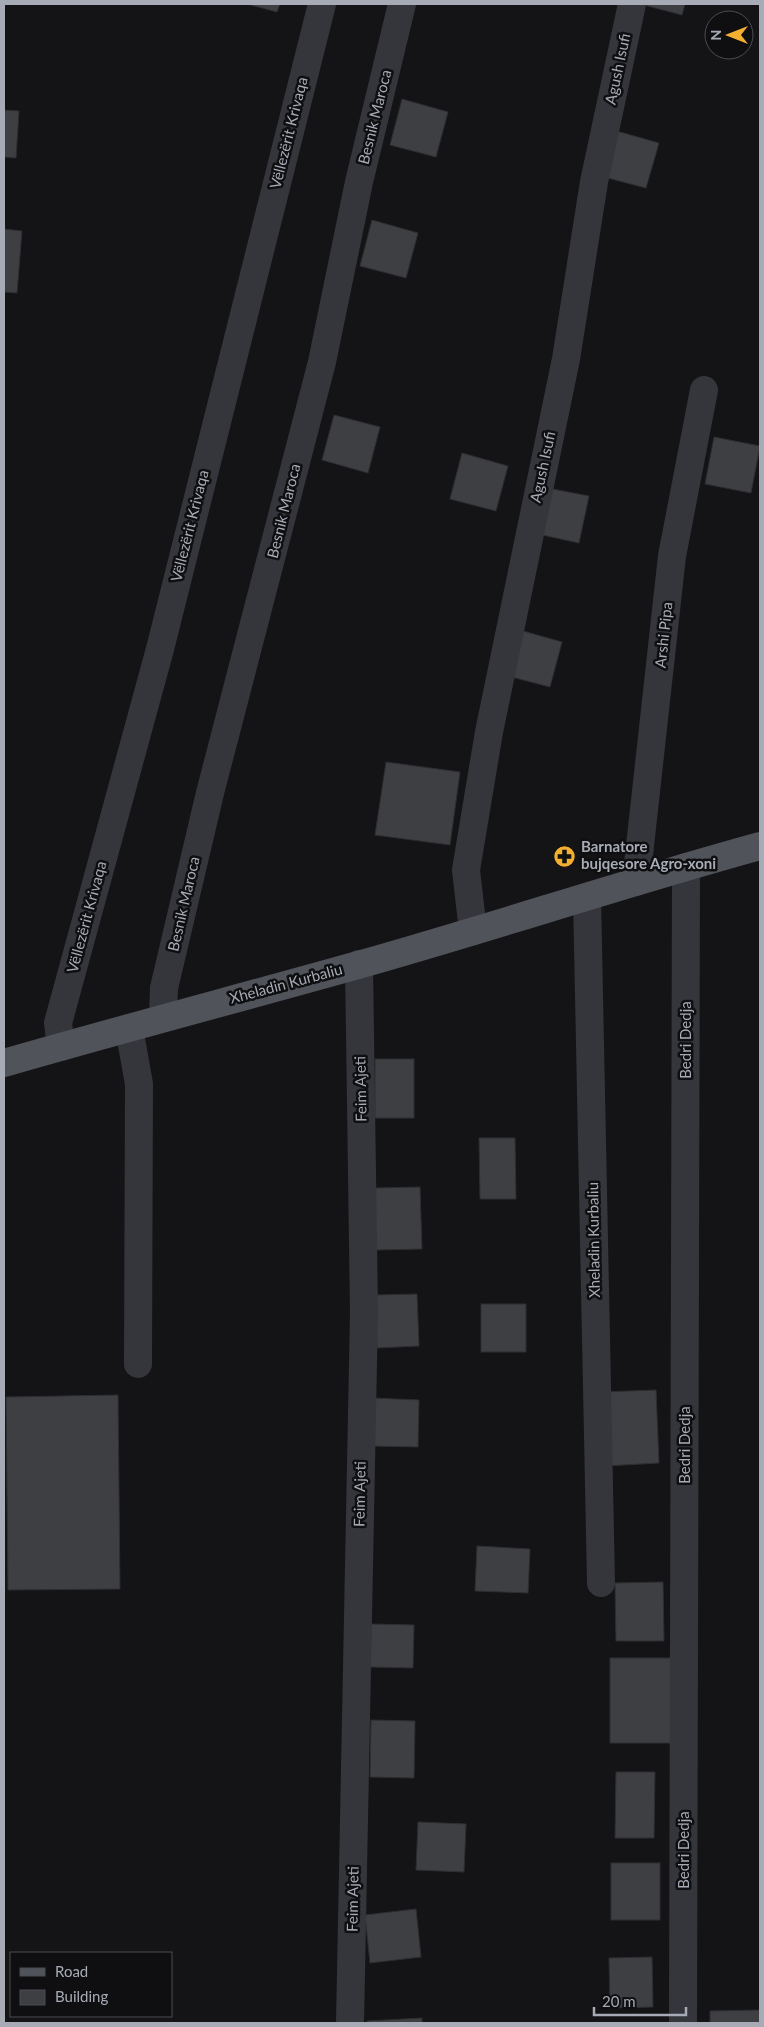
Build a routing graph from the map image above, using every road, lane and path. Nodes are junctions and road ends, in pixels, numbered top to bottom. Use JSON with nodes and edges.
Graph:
{"nodes":[{"id":1,"x":322,"y":4,"type":"edge"},
{"id":2,"x":402,"y":4,"type":"edge"},
{"id":3,"x":632,"y":4,"type":"edge"},
{"id":4,"x":704,"y":390,"type":"dead end"},
{"id":5,"x":760,"y":846,"type":"edge"},
{"id":6,"x":686,"y":866,"type":"junction"},
{"id":7,"x":636,"y":882,"type":"junction"},
{"id":8,"x":586,"y":897,"type":"junction"},
{"id":9,"x":473,"y":931,"type":"junction"},
{"id":10,"x":359,"y":964,"type":"junction"},
{"id":11,"x":163,"y":1017,"type":"junction"},
{"id":12,"x":129,"y":1028,"type":"junction"},
{"id":13,"x":61,"y":1047,"type":"junction"},
{"id":14,"x":4,"y":1063,"type":"edge"},
{"id":15,"x":138,"y":1364,"type":"dead end"},
{"id":16,"x":601,"y":1582,"type":"dead end"},
{"id":17,"x":350,"y":2023,"type":"edge"},
{"id":18,"x":683,"y":2023,"type":"edge"}],
"edges":[{"from":1,"to":13,"type":"street","name":"Vëllezërit Krivaqa"},
{"from":2,"to":11,"type":"street","name":"Besnik Maroca"},
{"from":3,"to":9,"type":"street","name":"Agush Isufi"},
{"from":4,"to":7,"type":"street","name":"Arshi Pipa"},
{"from":5,"to":6,"type":"main road","name":"Xheladin Kurbaliu"},
{"from":6,"to":7,"type":"main road","name":"Xheladin Kurbaliu"},
{"from":6,"to":18,"type":"street","name":"Bedri Dedja"},
{"from":7,"to":8,"type":"main road","name":"Xheladin Kurbaliu"},
{"from":8,"to":9,"type":"main road","name":"Xheladin Kurbaliu"},
{"from":8,"to":16,"type":"street","name":"Xheladin Kurbaliu"},
{"from":9,"to":10,"type":"main road","name":"Xheladin Kurbaliu"},
{"from":10,"to":11,"type":"main road","name":"Xheladin Kurbaliu"},
{"from":10,"to":17,"type":"street","name":"Feim Ajeti"},
{"from":11,"to":12,"type":"main road","name":"Xheladin Kurbaliu"},
{"from":12,"to":13,"type":"main road","name":"Xheladin Kurbaliu"},
{"from":12,"to":15,"type":"street"},
{"from":13,"to":14,"type":"main road","name":"Xheladin Kurbaliu"}]}
